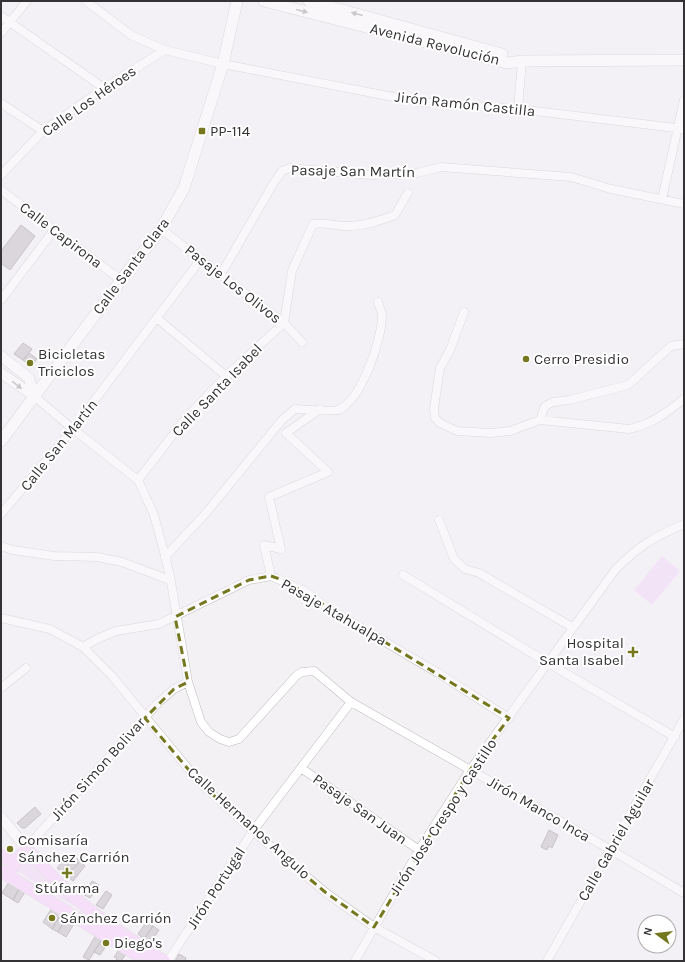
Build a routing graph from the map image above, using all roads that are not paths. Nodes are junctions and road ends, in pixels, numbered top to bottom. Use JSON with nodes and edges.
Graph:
{"nodes":[{"id":1,"x":27,"y":1,"type":"edge"},
{"id":2,"x":86,"y":1,"type":"edge"},
{"id":3,"x":237,"y":1,"type":"edge"},
{"id":4,"x":264,"y":1,"type":"edge"},
{"id":5,"x":309,"y":1,"type":"edge"},
{"id":6,"x":1,"y":16,"type":"edge"},
{"id":7,"x":10,"y":22,"type":"junction"},
{"id":8,"x":1,"y":33,"type":"edge"},
{"id":9,"x":165,"y":50,"type":"junction"},
{"id":10,"x":684,"y":60,"type":"edge"},
{"id":11,"x":518,"y":61,"type":"junction"},
{"id":12,"x":224,"y":64,"type":"junction"},
{"id":13,"x":104,"y":88,"type":"junction"},
{"id":14,"x":684,"y":100,"type":"edge"},
{"id":15,"x":1,"y":103,"type":"edge"},
{"id":16,"x":518,"y":109,"type":"junction"},
{"id":17,"x":681,"y":128,"type":"edge"},
{"id":18,"x":43,"y":131,"type":"junction"},
{"id":19,"x":1,"y":175,"type":"edge"},
{"id":20,"x":1,"y":190,"type":"edge"},
{"id":21,"x":408,"y":193,"type":"dead end"},
{"id":22,"x":662,"y":199,"type":"junction"},
{"id":23,"x":684,"y":204,"type":"edge"},
{"id":24,"x":161,"y":229,"type":"junction"},
{"id":25,"x":54,"y":230,"type":"junction"},
{"id":26,"x":201,"y":259,"type":"junction"},
{"id":27,"x":221,"y":274,"type":"junction"},
{"id":28,"x":121,"y":280,"type":"junction"},
{"id":29,"x":1,"y":300,"type":"edge"},
{"id":30,"x":378,"y":302,"type":"dead end"},
{"id":31,"x":464,"y":312,"type":"dead end"},
{"id":32,"x":158,"y":319,"type":"junction"},
{"id":33,"x":284,"y":323,"type":"junction"},
{"id":34,"x":302,"y":342,"type":"dead end"},
{"id":35,"x":684,"y":344,"type":"edge"},
{"id":36,"x":1,"y":356,"type":"edge"},
{"id":37,"x":1,"y":373,"type":"edge"},
{"id":38,"x":226,"y":376,"type":"junction"},
{"id":39,"x":34,"y":396,"type":"junction"},
{"id":40,"x":684,"y":399,"type":"edge"},
{"id":41,"x":320,"y":410,"type":"junction"},
{"id":42,"x":540,"y":420,"type":"junction"},
{"id":43,"x":73,"y":429,"type":"junction"},
{"id":44,"x":1,"y":441,"type":"edge"},
{"id":45,"x":138,"y":480,"type":"junction"},
{"id":46,"x":1,"y":514,"type":"edge"},
{"id":47,"x":439,"y":520,"type":"dead end"},
{"id":48,"x":684,"y":524,"type":"edge"},
{"id":49,"x":1,"y":546,"type":"edge"},
{"id":50,"x":165,"y":556,"type":"junction"},
{"id":51,"x":403,"y":575,"type":"dead end"},
{"id":52,"x":271,"y":576,"type":"junction"},
{"id":53,"x":170,"y":580,"type":"junction"},
{"id":54,"x":175,"y":617,"type":"junction"},
{"id":55,"x":1,"y":618,"type":"edge"},
{"id":56,"x":572,"y":628,"type":"junction"},
{"id":57,"x":83,"y":647,"type":"junction"},
{"id":58,"x":548,"y":663,"type":"junction"},
{"id":59,"x":26,"y":668,"type":"dead end"},
{"id":60,"x":188,"y":682,"type":"junction"},
{"id":61,"x":1,"y":688,"type":"edge"},
{"id":62,"x":352,"y":702,"type":"junction"},
{"id":63,"x":145,"y":718,"type":"junction"},
{"id":64,"x":509,"y":718,"type":"junction"},
{"id":65,"x":684,"y":719,"type":"edge"},
{"id":66,"x":675,"y":737,"type":"junction"},
{"id":67,"x":301,"y":768,"type":"junction"},
{"id":68,"x":470,"y":770,"type":"junction"},
{"id":69,"x":1,"y":817,"type":"edge"},
{"id":70,"x":253,"y":831,"type":"junction"},
{"id":71,"x":26,"y":848,"type":"junction"},
{"id":72,"x":419,"y":850,"type":"junction"},
{"id":73,"x":611,"y":850,"type":"junction"},
{"id":74,"x":1,"y":855,"type":"edge"},
{"id":75,"x":15,"y":863,"type":"junction"},
{"id":76,"x":3,"y":876,"type":"edge"},
{"id":77,"x":684,"y":894,"type":"edge"},
{"id":78,"x":374,"y":927,"type":"junction"},
{"id":79,"x":147,"y":961,"type":"edge"},
{"id":80,"x":164,"y":961,"type":"edge"},
{"id":81,"x":168,"y":961,"type":"edge"},
{"id":82,"x":355,"y":961,"type":"edge"},
{"id":83,"x":436,"y":961,"type":"edge"},
{"id":84,"x":547,"y":961,"type":"edge"}],
"edges":[{"from":1,"to":7,"type":"street"},
{"from":2,"to":9,"type":"street","name":"Jirón Ramón Castilla"},
{"from":3,"to":12,"type":"main road","name":"Calle Santa Clara"},
{"from":4,"to":11,"type":"main road","name":"Avenida Revolución","one_way":true},
{"from":11,"to":5,"type":"main road","name":"Avenida Revolución","one_way":true},
{"from":6,"to":7,"type":"street"},
{"from":7,"to":8,"type":"street"},
{"from":7,"to":13,"type":"street"},
{"from":9,"to":12,"type":"street","name":"Jirón Ramón Castilla"},
{"from":9,"to":13,"type":"street","name":"Calle Los Héroes"},
{"from":10,"to":11,"type":"main road"},
{"from":11,"to":16,"type":"street"},
{"from":12,"to":16,"type":"street","name":"Jirón Ramón Castilla"},
{"from":12,"to":24,"type":"main road","name":"Calle Santa Clara"},
{"from":13,"to":18,"type":"street","name":"Calle Los Héroes"},
{"from":14,"to":17,"type":"street"},
{"from":15,"to":18,"type":"street"},
{"from":16,"to":17,"type":"street","name":"Jirón Ramón Castilla"},
{"from":17,"to":22,"type":"street"},
{"from":18,"to":19,"type":"street","name":"Calle Los Héroes"},
{"from":20,"to":25,"type":"street","name":"Calle Capirona"},
{"from":21,"to":33,"type":"street"},
{"from":22,"to":23,"type":"street","name":"Pasaje San Martín"},
{"from":22,"to":27,"type":"street","name":"Pasaje San Martín"},
{"from":24,"to":26,"type":"street","name":"Pasaje Los Olivos"},
{"from":24,"to":28,"type":"main road","name":"Calle Santa Clara"},
{"from":25,"to":28,"type":"street","name":"Calle Capirona"},
{"from":25,"to":29,"type":"street"},
{"from":26,"to":27,"type":"street","name":"Pasaje Los Olivos"},
{"from":26,"to":32,"type":"street","name":"Calle San Martín"},
{"from":27,"to":33,"type":"street","name":"Pasaje Los Olivos"},
{"from":28,"to":39,"type":"main road","name":"Calle Santa Clara"},
{"from":30,"to":41,"type":"street"},
{"from":31,"to":42,"type":"street"},
{"from":32,"to":38,"type":"street"},
{"from":32,"to":43,"type":"street","name":"Calle San Martín"},
{"from":33,"to":34,"type":"street","name":"Pasaje Los Olivos"},
{"from":33,"to":38,"type":"street","name":"Calle Santa Isabel"},
{"from":35,"to":42,"type":"street"},
{"from":36,"to":39,"type":"street"},
{"from":37,"to":39,"type":"street","one_way":true},
{"from":38,"to":45,"type":"street","name":"Calle Santa Isabel"},
{"from":39,"to":43,"type":"street"},
{"from":39,"to":44,"type":"main road","name":"Calle Santa Clara"},
{"from":40,"to":42,"type":"street"},
{"from":41,"to":50,"type":"street"},
{"from":41,"to":52,"type":"street"},
{"from":43,"to":45,"type":"street"},
{"from":43,"to":46,"type":"street","name":"Calle San Martín"},
{"from":45,"to":50,"type":"street"},
{"from":47,"to":56,"type":"street"},
{"from":48,"to":56,"type":"street","name":"Jirón José Crespo y Castillo"},
{"from":49,"to":53,"type":"street"},
{"from":50,"to":53,"type":"street"},
{"from":51,"to":58,"type":"street"},
{"from":52,"to":54,"type":"street","name":"Pasaje Atahualpa"},
{"from":52,"to":64,"type":"street","name":"Pasaje Atahualpa"},
{"from":53,"to":54,"type":"street"},
{"from":54,"to":57,"type":"street","name":"Pasaje Atahualpa"},
{"from":54,"to":60,"type":"street"},
{"from":55,"to":57,"type":"street","name":"Calle Hermanos Angulo"},
{"from":56,"to":58,"type":"street","name":"Jirón José Crespo y Castillo"},
{"from":57,"to":63,"type":"street","name":"Calle Hermanos Angulo"},
{"from":58,"to":64,"type":"street","name":"Jirón José Crespo y Castillo"},
{"from":58,"to":66,"type":"street"},
{"from":59,"to":61,"type":"street"},
{"from":60,"to":62,"type":"street","name":"Jirón Manco Inca"},
{"from":60,"to":63,"type":"street","name":"Jirón Simon Bolivar"},
{"from":62,"to":67,"type":"street","name":"Jirón Portugal"},
{"from":62,"to":68,"type":"street","name":"Jirón Manco Inca"},
{"from":63,"to":70,"type":"street","name":"Calle Hermanos Angulo"},
{"from":63,"to":71,"type":"street","name":"Jirón Simon Bolivar"},
{"from":64,"to":68,"type":"street","name":"Jirón José Crespo y Castillo"},
{"from":65,"to":66,"type":"street","name":"Calle Gabriel Aguilar"},
{"from":66,"to":73,"type":"street","name":"Calle Gabriel Aguilar"},
{"from":67,"to":70,"type":"street","name":"Jirón Portugal"},
{"from":67,"to":72,"type":"street","name":"Pasaje San Juan"},
{"from":68,"to":72,"type":"street","name":"Jirón José Crespo y Castillo"},
{"from":68,"to":73,"type":"street","name":"Jirón Manco Inca"},
{"from":69,"to":71,"type":"street"},
{"from":70,"to":78,"type":"street","name":"Calle Hermanos Angulo"},
{"from":70,"to":81,"type":"street","name":"Jirón Portugal"},
{"from":71,"to":75,"type":"main road","name":"Jirón Simon Bolivar"},
{"from":71,"to":80,"type":"main road"},
{"from":72,"to":78,"type":"street","name":"Jirón José Crespo y Castillo"},
{"from":73,"to":77,"type":"street","name":"Jirón Manco Inca"},
{"from":73,"to":84,"type":"street","name":"Calle Gabriel Aguilar"},
{"from":74,"to":75,"type":"main road"},
{"from":75,"to":76,"type":"main road","name":"Jirón Simon Bolivar"},
{"from":76,"to":79,"type":"main road"},
{"from":78,"to":82,"type":"street","name":"Jirón José Crespo y Castillo"},
{"from":78,"to":83,"type":"street","name":"Calle Hermanos Angulo"}]}
